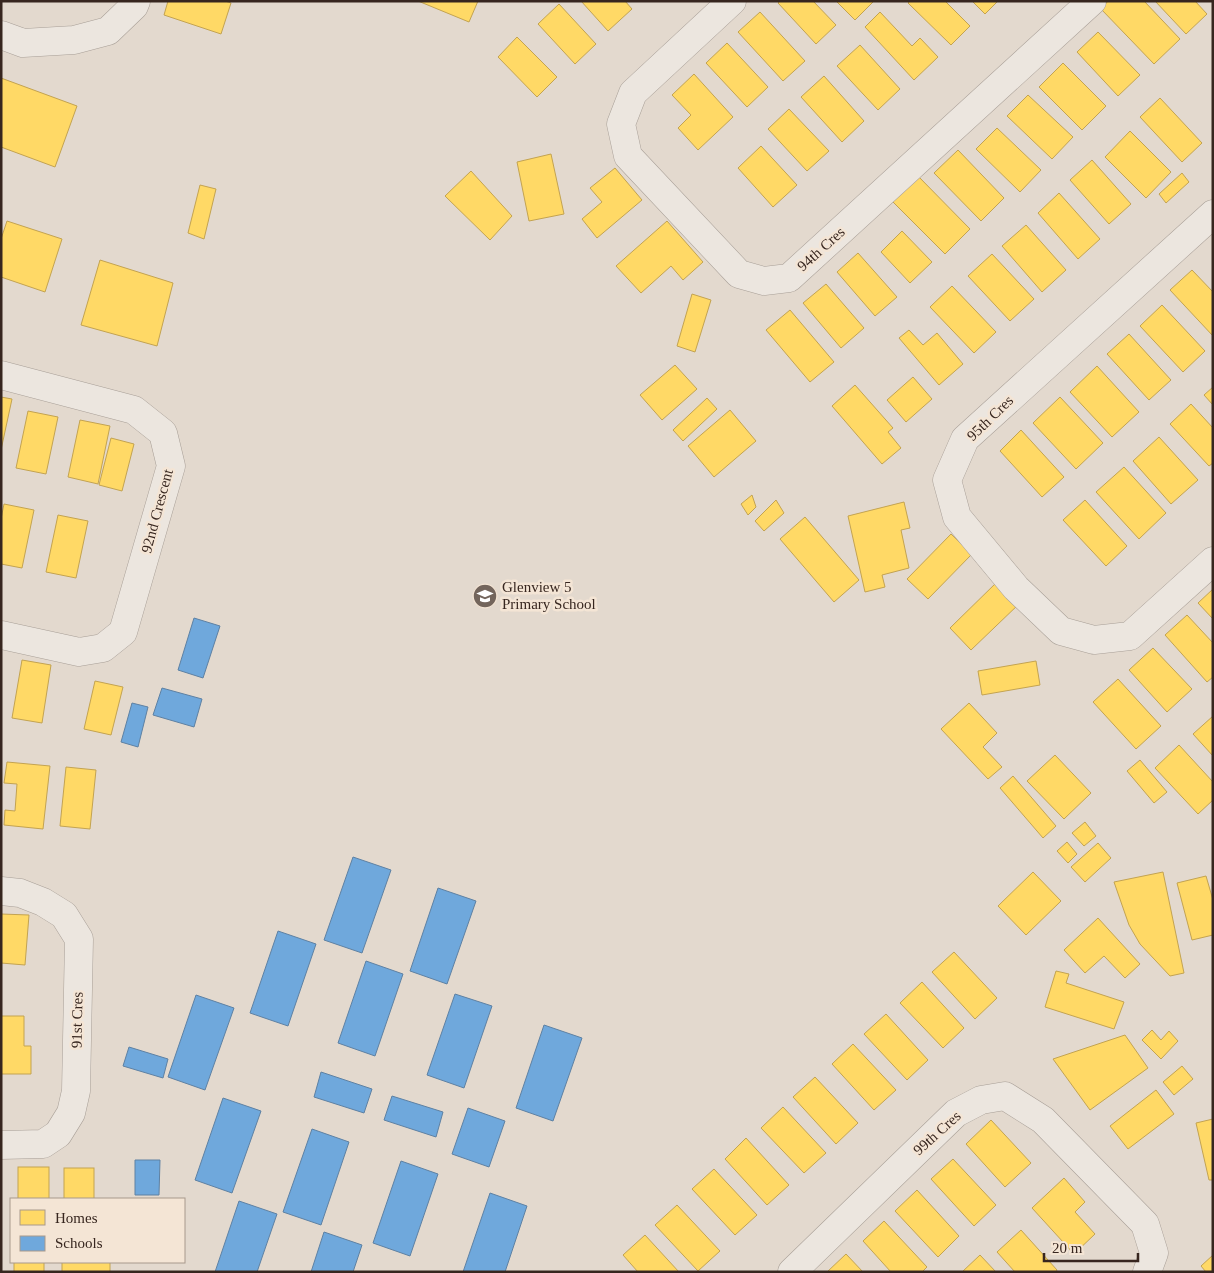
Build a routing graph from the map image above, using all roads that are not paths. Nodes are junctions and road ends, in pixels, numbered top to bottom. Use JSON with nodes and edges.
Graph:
{"nodes":[{"id":1,"x":136,"y":1,"type":"edge"},
{"id":2,"x":732,"y":1,"type":"edge"},
{"id":3,"x":1092,"y":1,"type":"edge"},
{"id":4,"x":1,"y":35,"type":"edge"},
{"id":5,"x":1213,"y":214,"type":"edge"},
{"id":6,"x":1,"y":375,"type":"edge"},
{"id":7,"x":1213,"y":561,"type":"edge"},
{"id":8,"x":1,"y":635,"type":"edge"},
{"id":9,"x":1,"y":892,"type":"edge"},
{"id":10,"x":1,"y":1145,"type":"edge"},
{"id":11,"x":792,"y":1272,"type":"edge"},
{"id":12,"x":1147,"y":1272,"type":"edge"}],
"edges":[{"from":1,"to":4,"type":"street"},
{"from":2,"to":3,"type":"street","name":"94th Cres"},
{"from":5,"to":7,"type":"street","name":"95th Cres"},
{"from":6,"to":8,"type":"street","name":"92nd Crescent"},
{"from":9,"to":10,"type":"street","name":"91st Cres"},
{"from":11,"to":12,"type":"street","name":"99th Cres"}]}
